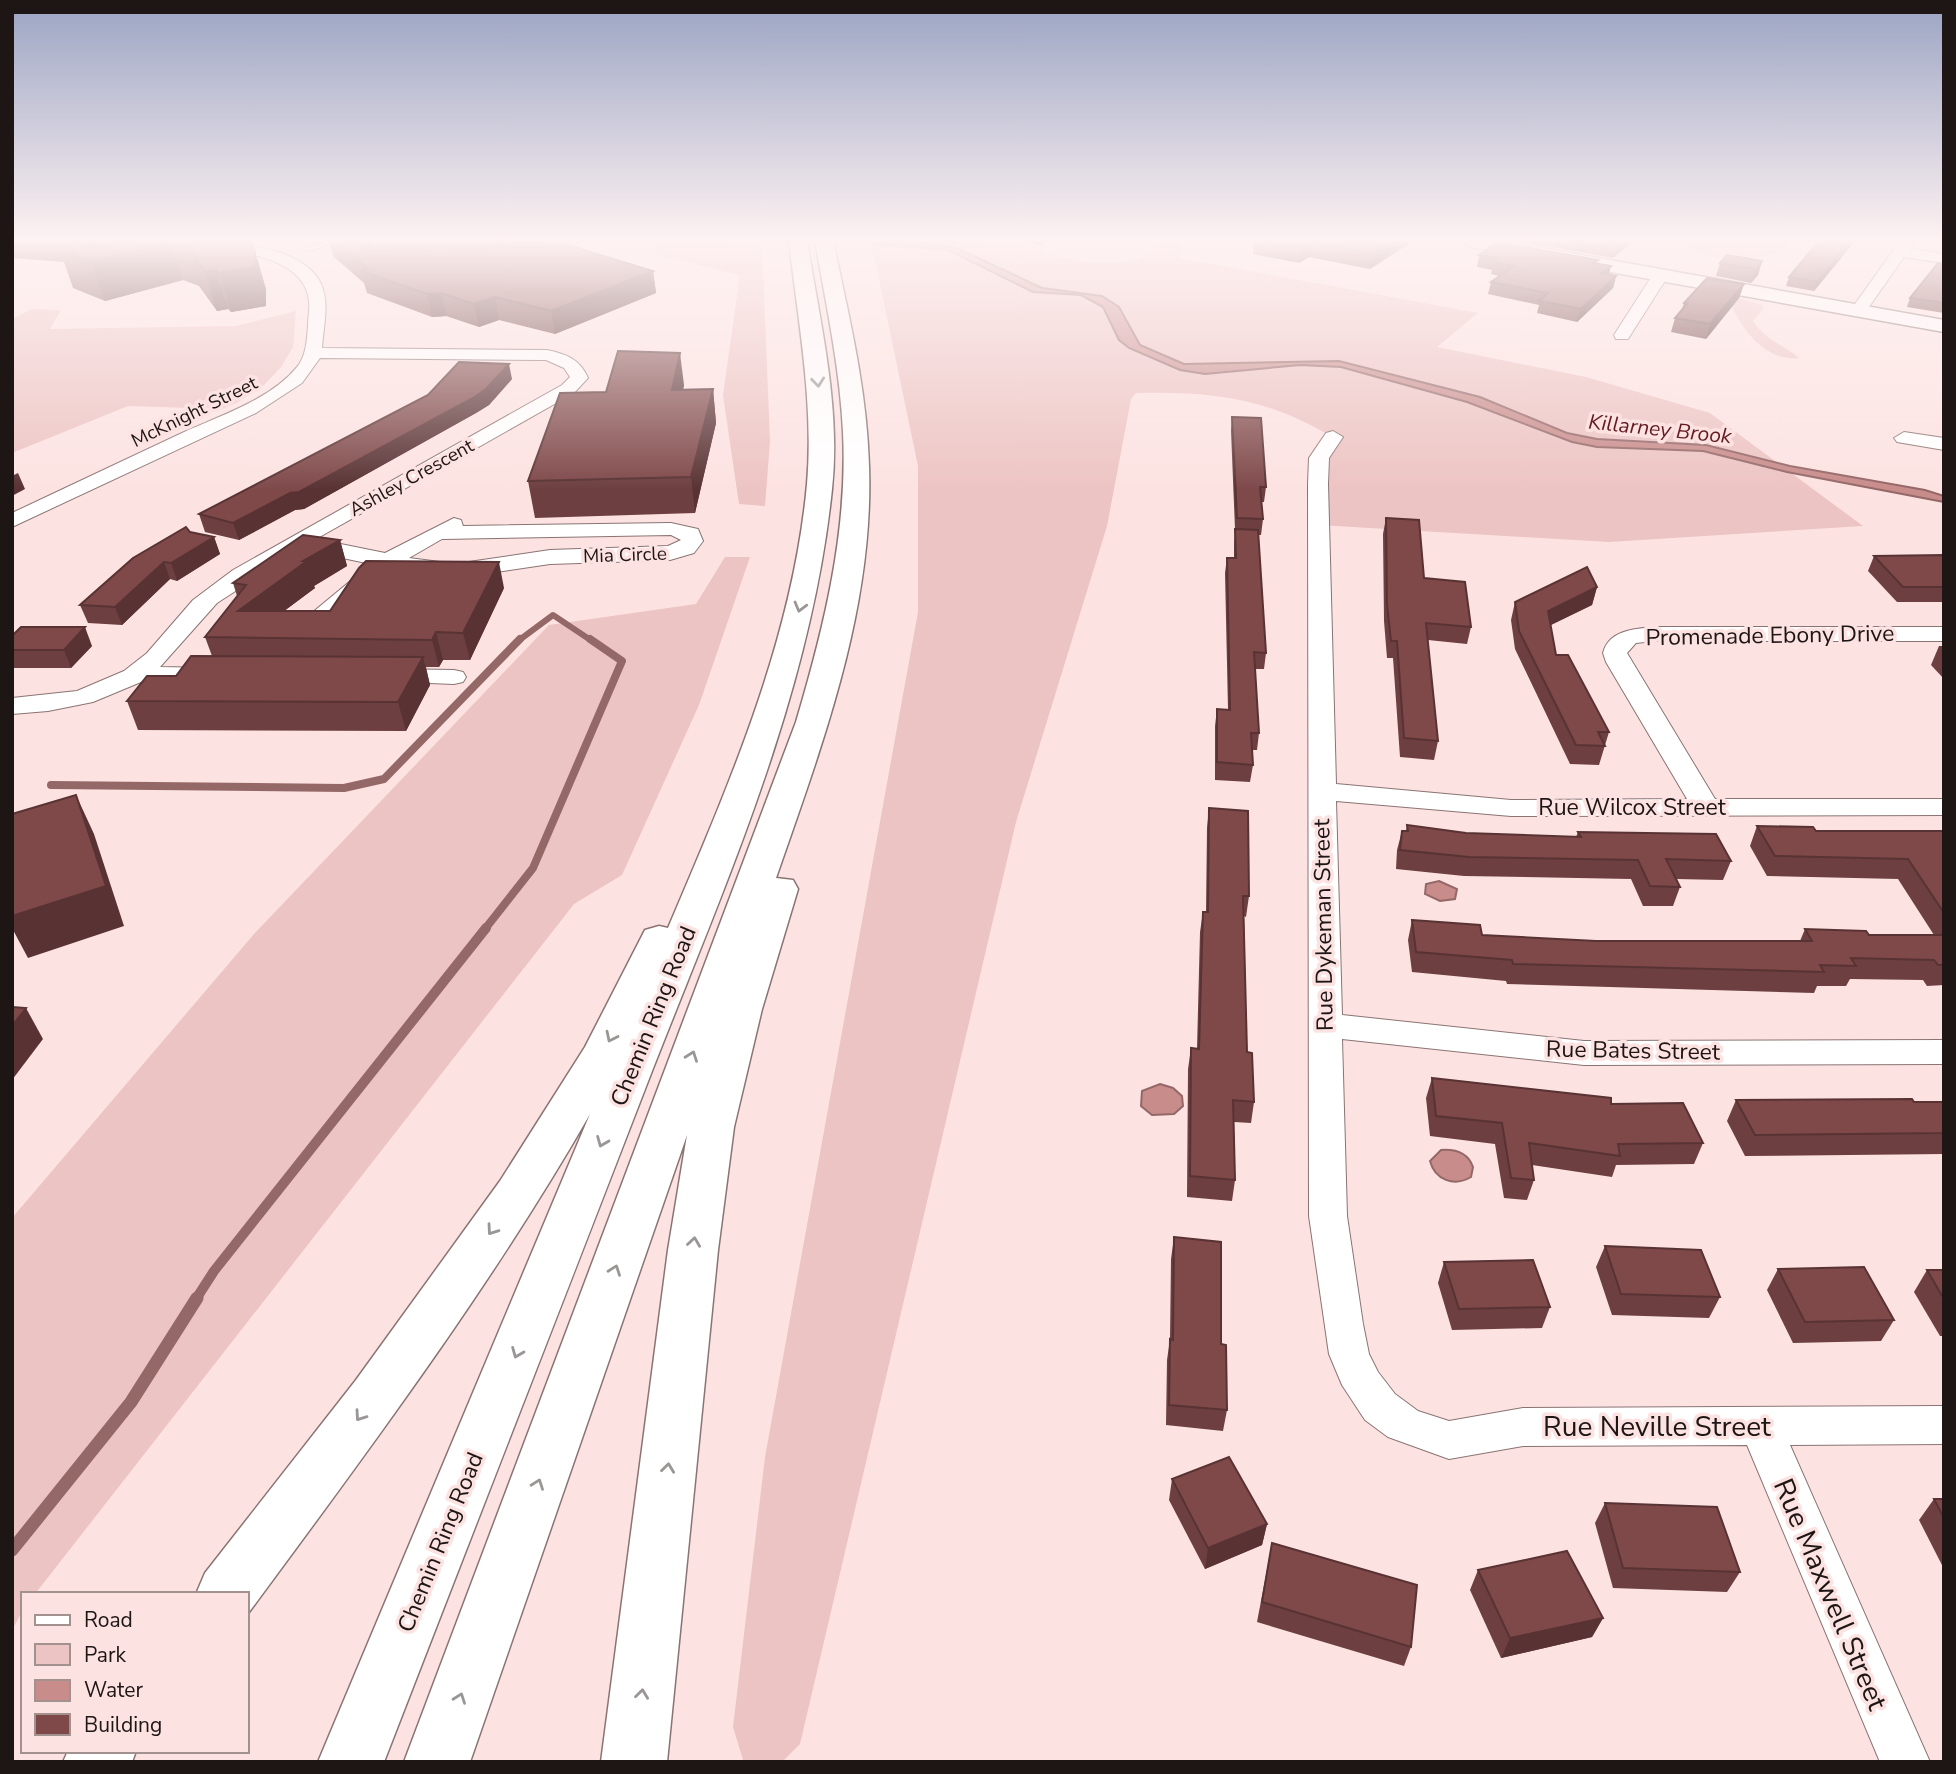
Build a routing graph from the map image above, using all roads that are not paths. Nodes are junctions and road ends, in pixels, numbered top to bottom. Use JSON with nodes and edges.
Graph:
{"nodes":[{"id":1,"x":315,"y":324,"type":"edge"},
{"id":2,"x":809,"y":324,"type":"edge"},
{"id":3,"x":839,"y":324,"type":"edge"},
{"id":4,"x":1629,"y":324,"type":"edge"},
{"id":5,"x":1622,"y":335,"type":"dead end"},
{"id":6,"x":313,"y":353,"type":"junction"},
{"id":7,"x":1333,"y":437,"type":"dead end"},
{"id":8,"x":1904,"y":439,"type":"dead end"},
{"id":9,"x":1944,"y":444,"type":"edge"},
{"id":10,"x":469,"y":515,"type":"dead end"},
{"id":11,"x":12,"y":521,"type":"edge"},
{"id":12,"x":437,"y":533,"type":"junction"},
{"id":13,"x":295,"y":542,"type":"junction"},
{"id":14,"x":388,"y":561,"type":"junction"},
{"id":15,"x":321,"y":617,"type":"edge"},
{"id":16,"x":1944,"y":634,"type":"edge"},
{"id":17,"x":134,"y":674,"type":"junction"},
{"id":18,"x":240,"y":675,"type":"edge"},
{"id":19,"x":361,"y":676,"type":"edge"},
{"id":20,"x":454,"y":677,"type":"dead end"},
{"id":21,"x":778,"y":688,"type":"junction"},
{"id":22,"x":12,"y":706,"type":"edge"},
{"id":23,"x":813,"y":722,"type":"junction"},
{"id":24,"x":1322,"y":791,"type":"junction"},
{"id":25,"x":1706,"y":807,"type":"junction"},
{"id":26,"x":1944,"y":807,"type":"edge"},
{"id":27,"x":1324,"y":1025,"type":"junction"},
{"id":28,"x":1944,"y":1052,"type":"edge"},
{"id":29,"x":1380,"y":1407,"type":"joint"},
{"id":30,"x":1944,"y":1424,"type":"edge"},
{"id":31,"x":1760,"y":1425,"type":"junction"},
{"id":32,"x":228,"y":1592,"type":"edge"},
{"id":33,"x":351,"y":1762,"type":"edge"},
{"id":34,"x":437,"y":1762,"type":"edge"},
{"id":35,"x":634,"y":1762,"type":"edge"},
{"id":36,"x":1905,"y":1762,"type":"edge"}],
"edges":[{"from":1,"to":6,"type":"street"},
{"from":2,"to":21,"type":"main road","name":"Chemin Ring Road","one_way":true},
{"from":3,"to":23,"type":"main road","name":"Chemin Ring Road"},
{"from":4,"to":5,"type":"street"},
{"from":6,"to":11,"type":"street","name":"McKnight Street"},
{"from":6,"to":13,"type":"street","name":"Ashley Crescent"},
{"from":7,"to":24,"type":"street","name":"Rue Dykeman Street"},
{"from":8,"to":9,"type":"street"},
{"from":10,"to":12,"type":"street"},
{"from":12,"to":14,"type":"street"},
{"from":12,"to":14,"type":"street","name":"Mia Circle"},
{"from":13,"to":14,"type":"street","name":"Mia Circle"},
{"from":13,"to":17,"type":"street","name":"Ashley Crescent"},
{"from":14,"to":15,"type":"street"},
{"from":16,"to":25,"type":"street","name":"Promenade Ebony Drive"},
{"from":17,"to":18,"type":"street"},
{"from":17,"to":22,"type":"street","name":"Ashley Crescent"},
{"from":19,"to":20,"type":"street"},
{"from":21,"to":32,"type":"main road","one_way":true},
{"from":21,"to":33,"type":"main road","name":"Chemin Ring Road","one_way":true},
{"from":34,"to":23,"type":"main road","name":"Chemin Ring Road","one_way":true},
{"from":35,"to":23,"type":"main road","one_way":true},
{"from":24,"to":25,"type":"street","name":"Rue Wilcox Street"},
{"from":24,"to":27,"type":"street","name":"Rue Dykeman Street"},
{"from":25,"to":26,"type":"street","name":"Rue Wilcox Street"},
{"from":27,"to":28,"type":"street","name":"Rue Bates Street"},
{"from":27,"to":29,"type":"street","name":"Rue Dykeman Street"},
{"from":29,"to":31,"type":"street","name":"Rue Neville Street"},
{"from":30,"to":31,"type":"street","name":"Rue Neville Street"},
{"from":31,"to":36,"type":"street","name":"Rue Maxwell Street"}]}
